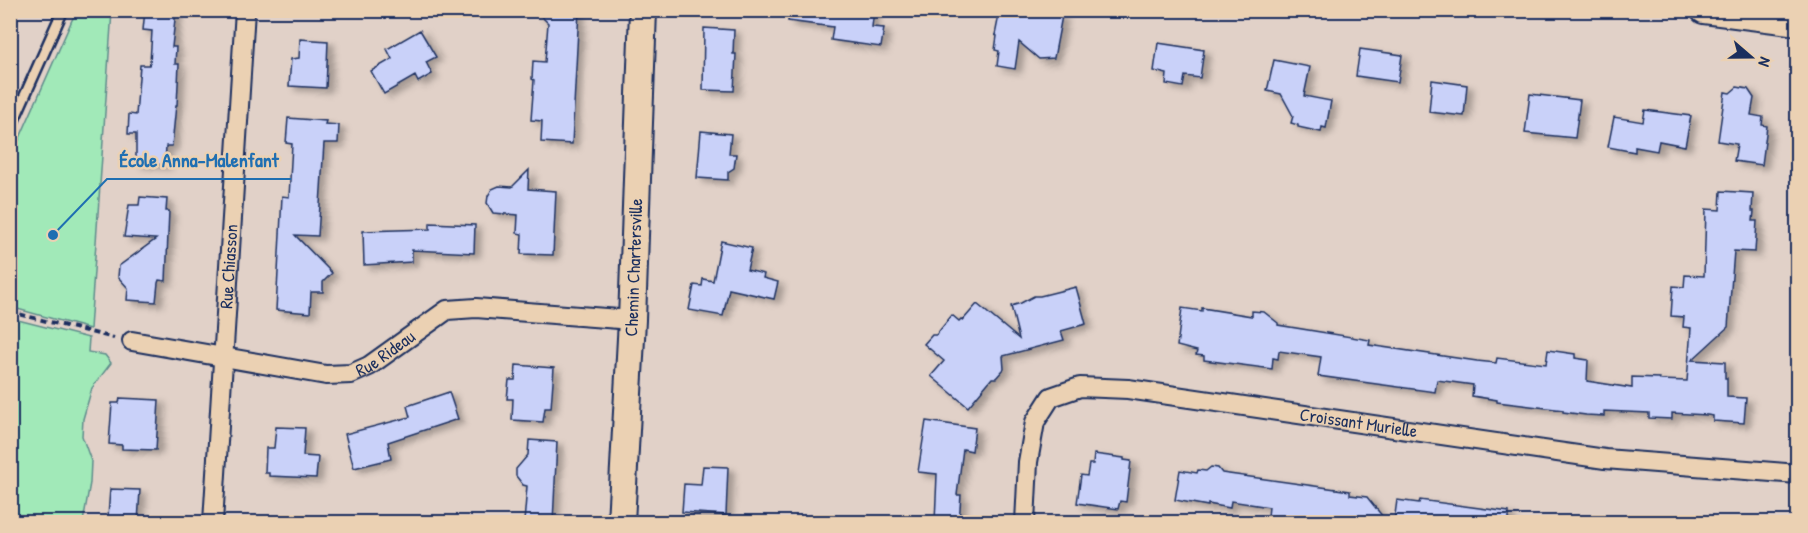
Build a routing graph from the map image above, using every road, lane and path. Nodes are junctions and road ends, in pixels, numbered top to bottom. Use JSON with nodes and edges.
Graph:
{"nodes":[{"id":1,"x":63,"y":10,"type":"edge"},
{"id":2,"x":245,"y":10,"type":"edge"},
{"id":3,"x":643,"y":10,"type":"edge"},
{"id":4,"x":1704,"y":10,"type":"edge"},
{"id":5,"x":1797,"y":22,"type":"edge"},
{"id":6,"x":10,"y":129,"type":"edge"},
{"id":7,"x":10,"y":312,"type":"edge"},
{"id":8,"x":632,"y":320,"type":"junction"},
{"id":9,"x":132,"y":341,"type":"joint"},
{"id":10,"x":223,"y":358,"type":"junction"},
{"id":11,"x":1797,"y":474,"type":"edge"},
{"id":12,"x":213,"y":522,"type":"edge"},
{"id":13,"x":621,"y":522,"type":"edge"},
{"id":14,"x":1025,"y":522,"type":"edge"}],
"edges":[{"from":1,"to":6,"type":"lane"},
{"from":2,"to":10,"type":"street","name":"Rue Chiasson"},
{"from":3,"to":8,"type":"street","name":"Chemin Chartersville"},
{"from":4,"to":5,"type":"street"},
{"from":7,"to":9,"type":"path"},
{"from":8,"to":10,"type":"street","name":"Rue Rideau"},
{"from":8,"to":13,"type":"street","name":"Chemin Chartersville"},
{"from":9,"to":10,"type":"street","name":"Rue Rideau"},
{"from":10,"to":12,"type":"street","name":"Rue Chiasson"},
{"from":11,"to":14,"type":"street","name":"Croissant Murielle"}]}
